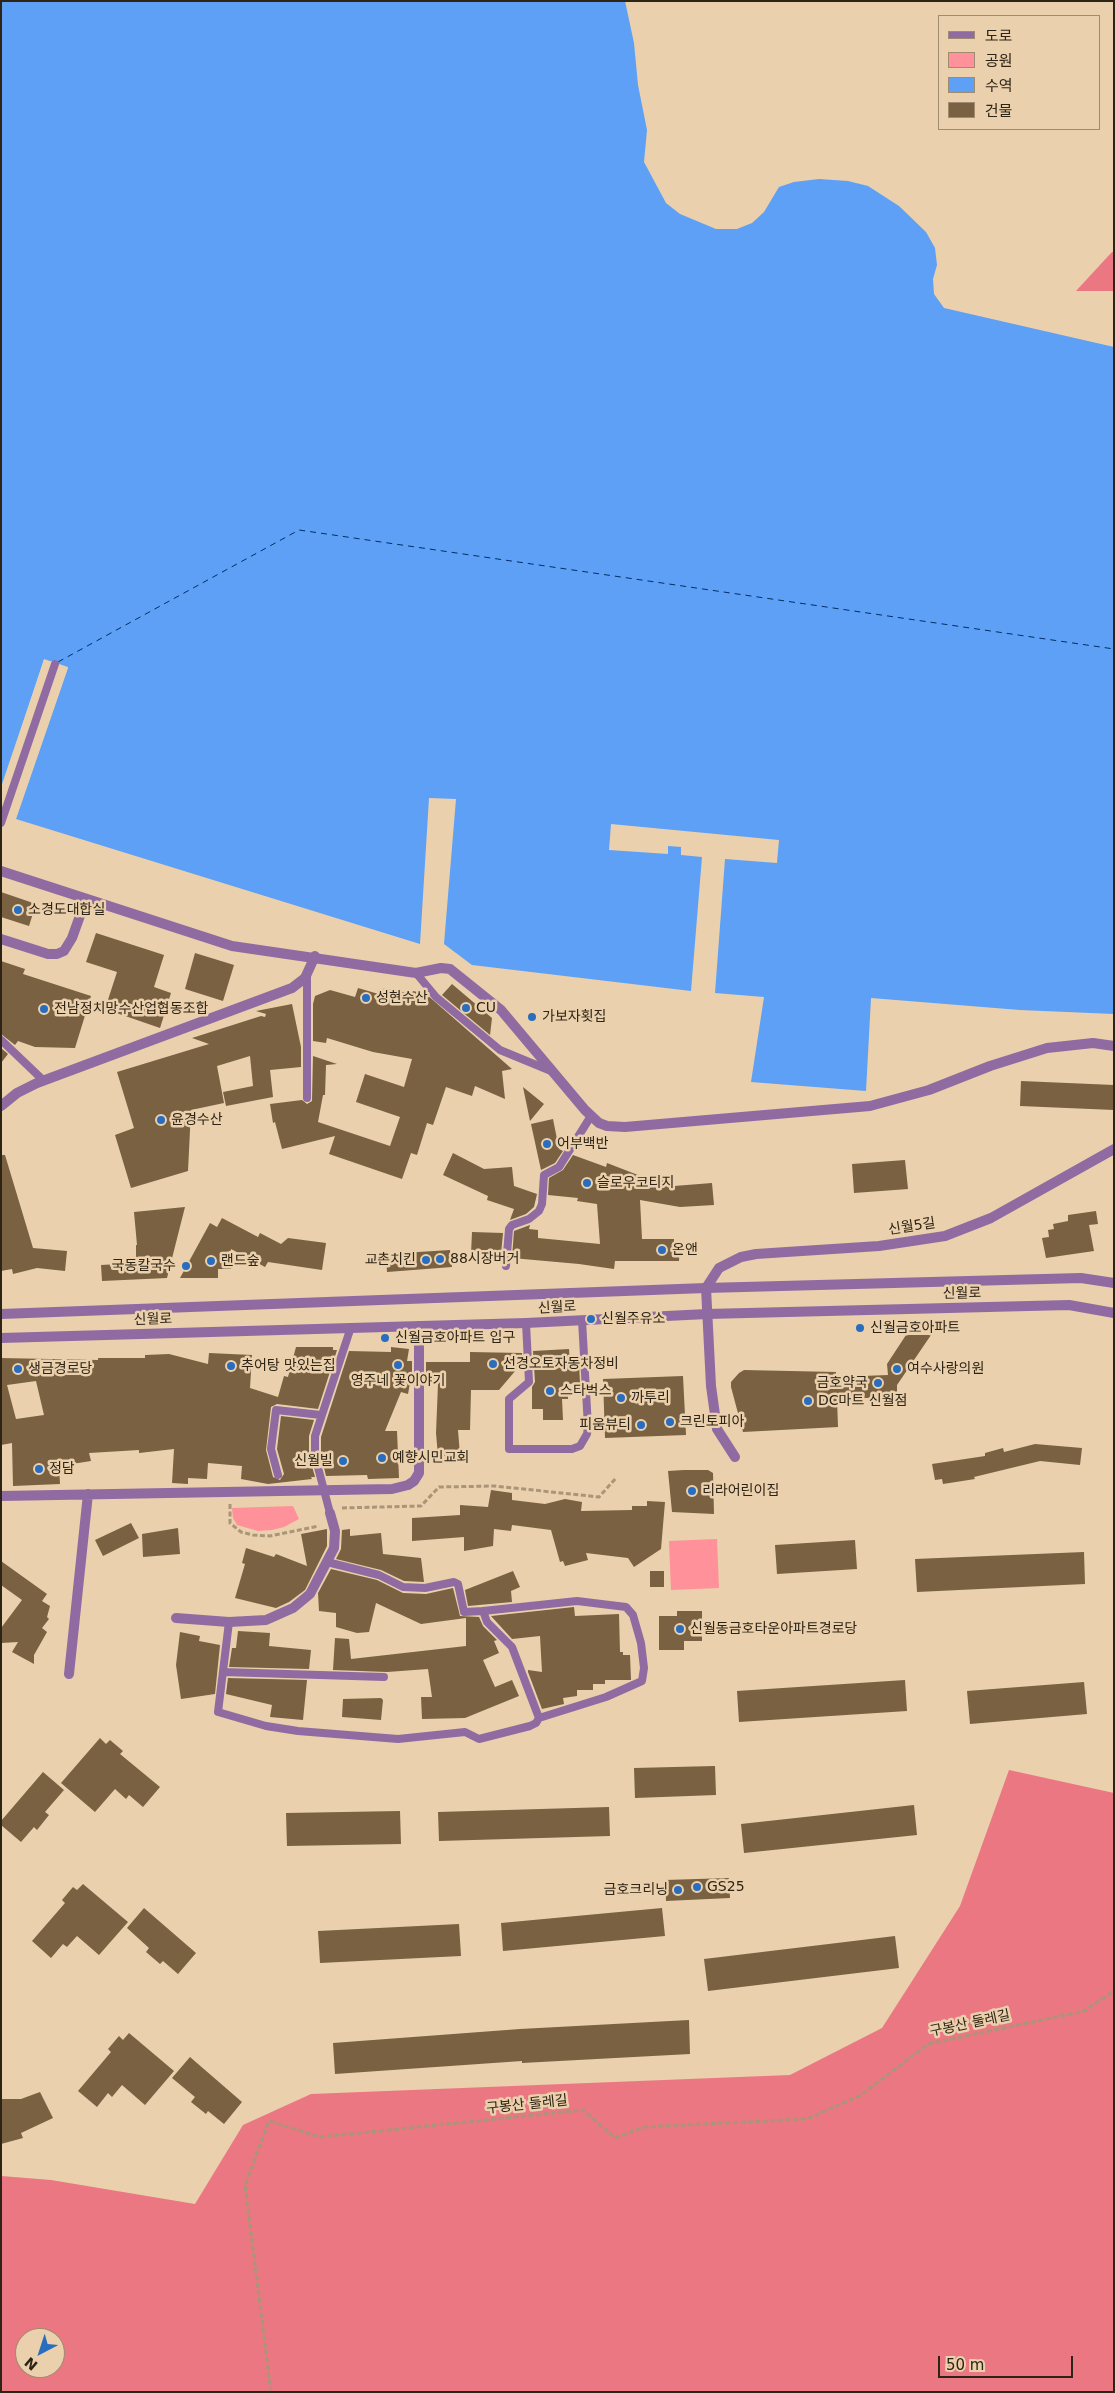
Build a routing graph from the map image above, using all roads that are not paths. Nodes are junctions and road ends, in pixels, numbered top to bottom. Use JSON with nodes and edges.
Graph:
{"nodes":[{"id":1,"x":55,"y":664,"type":"dead end"},
{"id":2,"x":1,"y":823,"type":"edge"},
{"id":3,"x":1,"y":871,"type":"edge"},
{"id":4,"x":86,"y":899,"type":"junction"},
{"id":5,"x":1,"y":939,"type":"edge"},
{"id":6,"x":315,"y":956,"type":"junction"},
{"id":7,"x":416,"y":972,"type":"junction"},
{"id":8,"x":307,"y":974,"type":"junction"},
{"id":9,"x":1,"y":1040,"type":"edge"},
{"id":10,"x":1114,"y":1046,"type":"edge"},
{"id":11,"x":551,"y":1071,"type":"junction"},
{"id":12,"x":44,"y":1081,"type":"junction"},
{"id":13,"x":307,"y":1098,"type":"dead end"},
{"id":14,"x":1,"y":1106,"type":"edge"},
{"id":15,"x":591,"y":1116,"type":"junction"},
{"id":16,"x":1114,"y":1149,"type":"edge"},
{"id":17,"x":506,"y":1266,"type":"dead end"},
{"id":18,"x":1114,"y":1283,"type":"edge"},
{"id":19,"x":706,"y":1288,"type":"junction"},
{"id":20,"x":1114,"y":1313,"type":"edge"},
{"id":21,"x":1,"y":1314,"type":"edge"},
{"id":22,"x":707,"y":1314,"type":"junction"},
{"id":23,"x":582,"y":1320,"type":"junction"},
{"id":24,"x":526,"y":1323,"type":"junction"},
{"id":25,"x":419,"y":1326,"type":"junction"},
{"id":26,"x":350,"y":1327,"type":"junction"},
{"id":27,"x":1,"y":1338,"type":"edge"},
{"id":28,"x":321,"y":1415,"type":"junction"},
{"id":29,"x":735,"y":1457,"type":"dead end"},
{"id":30,"x":278,"y":1475,"type":"dead end"},
{"id":31,"x":323,"y":1490,"type":"junction"},
{"id":32,"x":88,"y":1494,"type":"junction"},
{"id":33,"x":1,"y":1496,"type":"edge"},
{"id":34,"x":330,"y":1513,"type":"joint"},
{"id":35,"x":327,"y":1562,"type":"junction"},
{"id":36,"x":483,"y":1611,"type":"junction"},
{"id":37,"x":176,"y":1618,"type":"dead end"},
{"id":38,"x":229,"y":1622,"type":"junction"},
{"id":39,"x":223,"y":1672,"type":"junction"},
{"id":40,"x":69,"y":1674,"type":"dead end"},
{"id":41,"x":384,"y":1678,"type":"dead end"},
{"id":42,"x":539,"y":1718,"type":"junction"}],
"edges":[{"from":1,"to":2,"type":"lane"},
{"from":3,"to":4,"type":"street"},
{"from":4,"to":5,"type":"street"},
{"from":4,"to":6,"type":"street"},
{"from":6,"to":7,"type":"street"},
{"from":6,"to":8,"type":"street"},
{"from":7,"to":11,"type":"lane"},
{"from":7,"to":11,"type":"street"},
{"from":8,"to":12,"type":"street"},
{"from":8,"to":13,"type":"lane"},
{"from":9,"to":12,"type":"lane"},
{"from":10,"to":15,"type":"street"},
{"from":11,"to":15,"type":"street"},
{"from":12,"to":14,"type":"street"},
{"from":15,"to":17,"type":"lane"},
{"from":16,"to":19,"type":"street","name":"신월5길"},
{"from":18,"to":19,"type":"street","name":"신월로"},
{"from":19,"to":21,"type":"street","name":"신월로"},
{"from":19,"to":22,"type":"street"},
{"from":20,"to":22,"type":"street","name":"신월로"},
{"from":22,"to":23,"type":"street","name":"신월로"},
{"from":22,"to":29,"type":"street"},
{"from":23,"to":24,"type":"street","name":"신월로"},
{"from":23,"to":24,"type":"lane"},
{"from":24,"to":25,"type":"street","name":"신월로"},
{"from":25,"to":26,"type":"street","name":"신월로"},
{"from":25,"to":31,"type":"street"},
{"from":26,"to":27,"type":"street","name":"신월로"},
{"from":26,"to":28,"type":"lane"},
{"from":28,"to":30,"type":"lane"},
{"from":28,"to":31,"type":"lane"},
{"from":31,"to":32,"type":"street"},
{"from":31,"to":34,"type":"lane"},
{"from":32,"to":33,"type":"street"},
{"from":32,"to":40,"type":"street"},
{"from":34,"to":35,"type":"street"},
{"from":35,"to":36,"type":"lane"},
{"from":35,"to":38,"type":"street"},
{"from":36,"to":42,"type":"lane"},
{"from":36,"to":42,"type":"lane"},
{"from":37,"to":38,"type":"street"},
{"from":38,"to":39,"type":"lane"},
{"from":39,"to":41,"type":"lane"},
{"from":39,"to":42,"type":"lane"}]}
